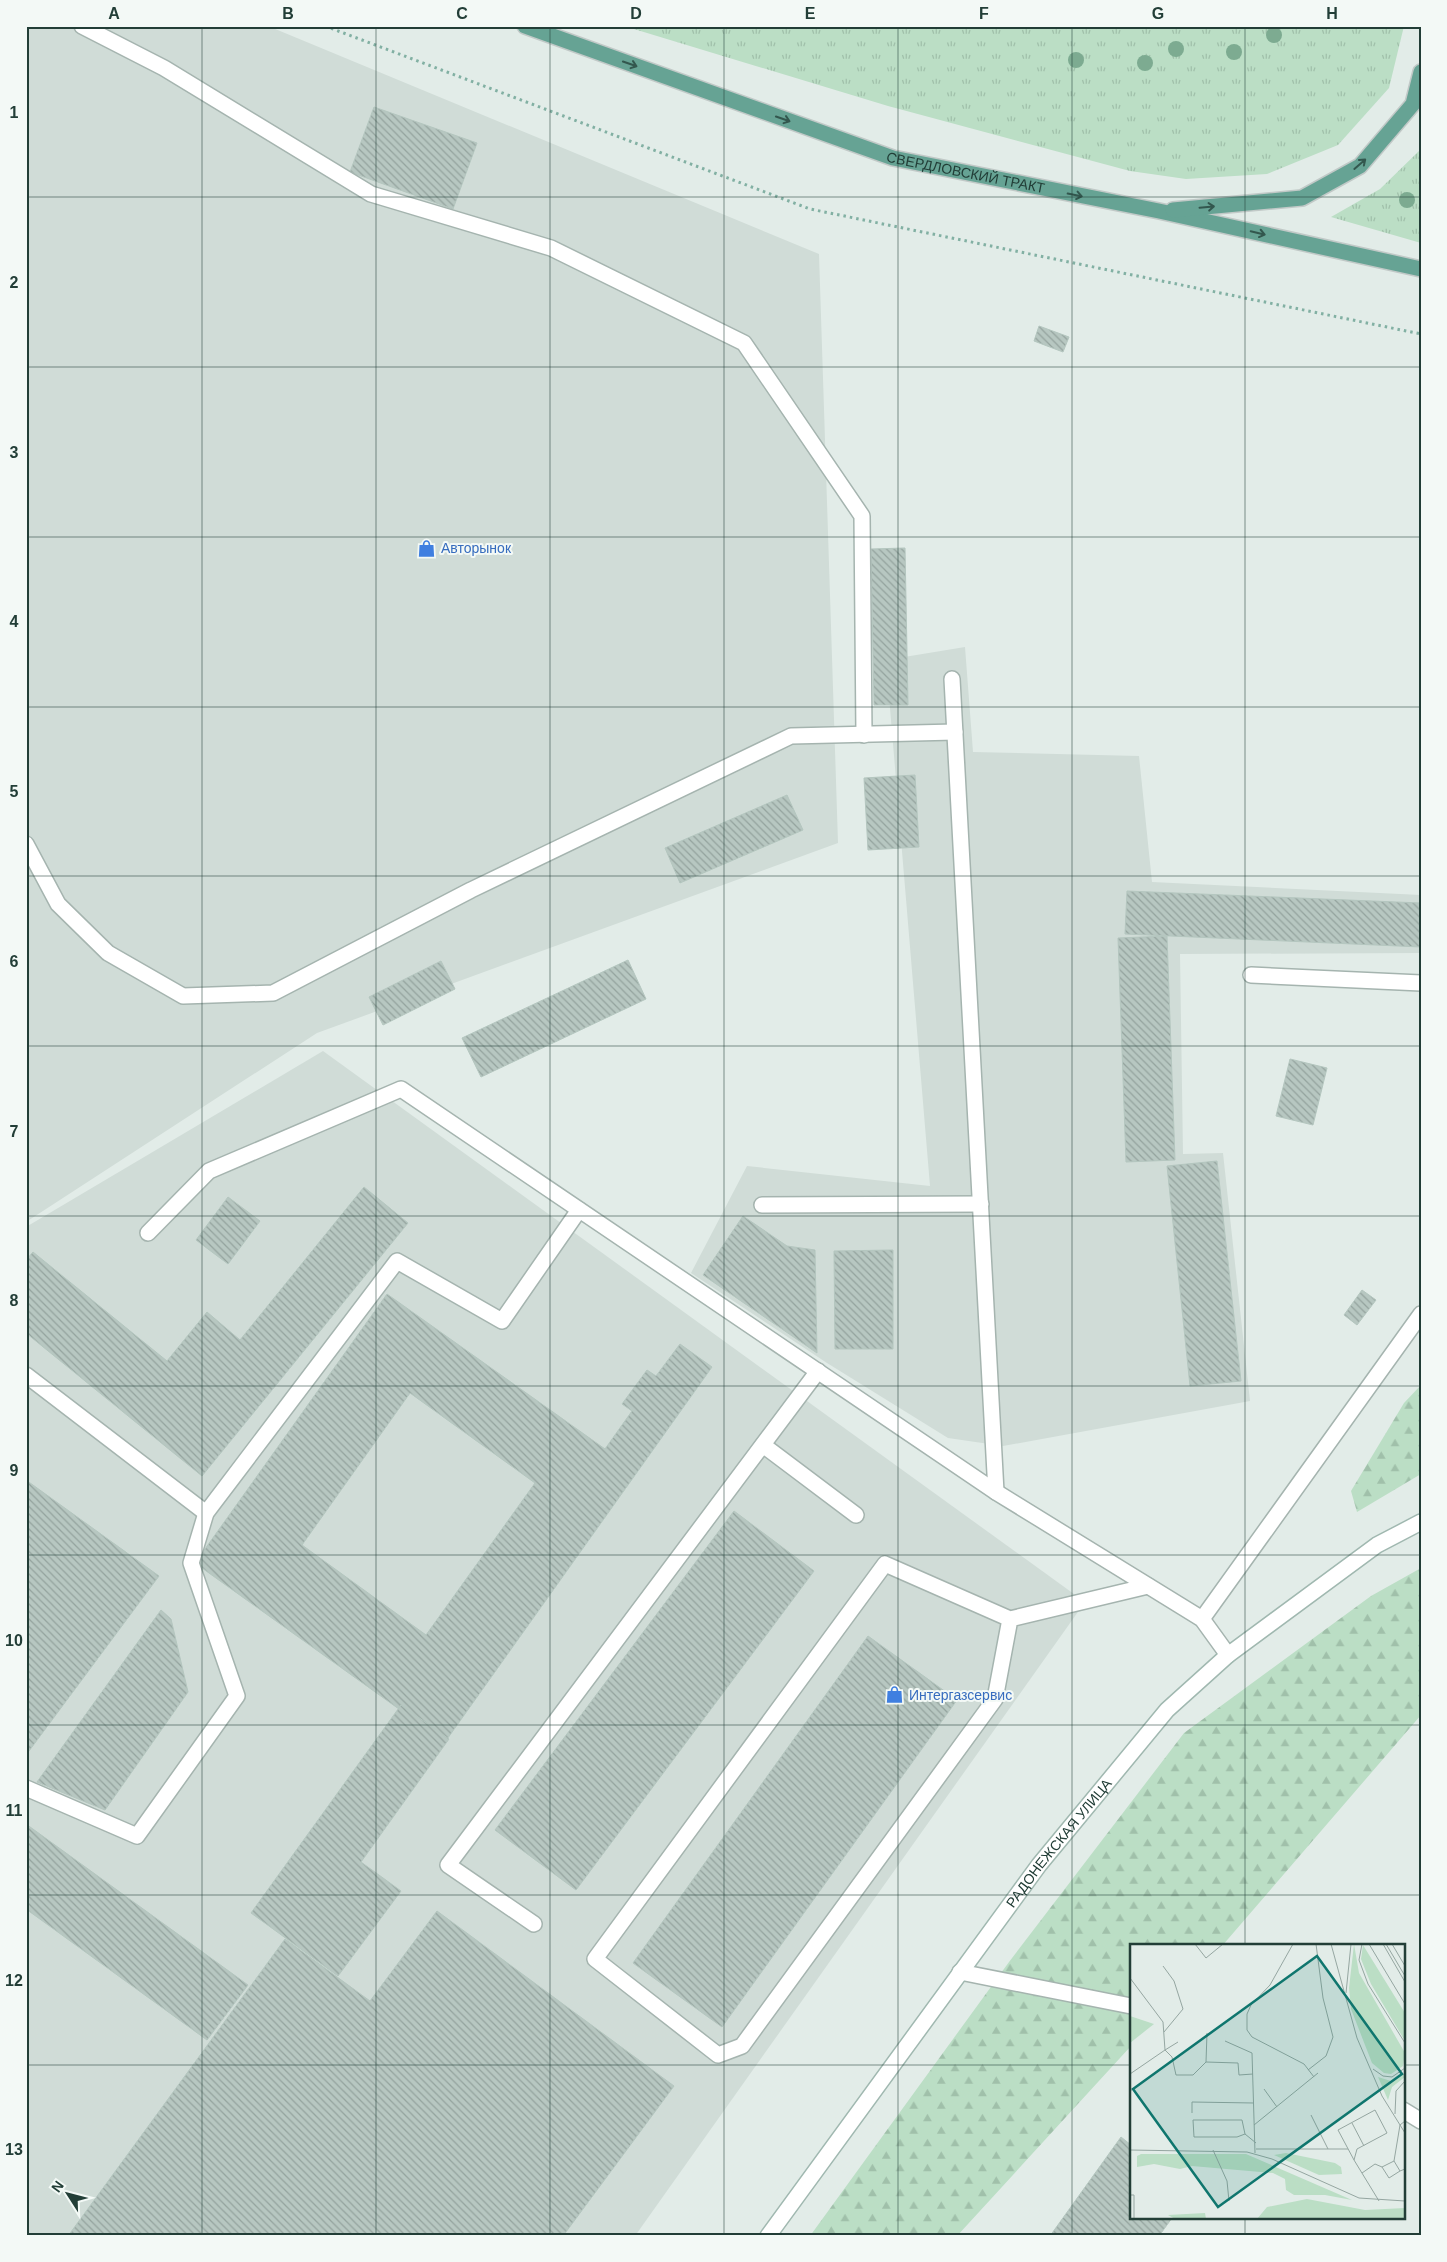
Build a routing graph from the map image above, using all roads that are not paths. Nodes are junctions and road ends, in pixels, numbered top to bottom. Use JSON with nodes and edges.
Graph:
{"nodes":[{"id":1,"x":82,"y":26,"type":"edge"},
{"id":2,"x":525,"y":26,"type":"edge"},
{"id":3,"x":550,"y":26,"type":"edge"},
{"id":4,"x":584,"y":48,"type":"junction"},
{"id":5,"x":1421,"y":72,"type":"edge"},
{"id":6,"x":1159,"y":211,"type":"junction"},
{"id":7,"x":1421,"y":270,"type":"edge"},
{"id":8,"x":952,"y":679,"type":"dead end"},
{"id":9,"x":955,"y":732,"type":"junction"},
{"id":10,"x":864,"y":735,"type":"junction"},
{"id":11,"x":26,"y":844,"type":"edge"},
{"id":12,"x":1251,"y":975,"type":"dead end"},
{"id":13,"x":1421,"y":983,"type":"edge"},
{"id":14,"x":981,"y":1204,"type":"junction"},
{"id":15,"x":762,"y":1205,"type":"dead end"},
{"id":16,"x":579,"y":1210,"type":"junction"},
{"id":17,"x":148,"y":1233,"type":"dead end"},
{"id":18,"x":1421,"y":1314,"type":"edge"},
{"id":19,"x":818,"y":1371,"type":"junction"},
{"id":20,"x":26,"y":1375,"type":"edge"},
{"id":21,"x":763,"y":1445,"type":"junction"},
{"id":22,"x":996,"y":1492,"type":"junction"},
{"id":23,"x":206,"y":1514,"type":"junction"},
{"id":24,"x":856,"y":1515,"type":"dead end"},
{"id":25,"x":1421,"y":1522,"type":"edge"},
{"id":26,"x":1148,"y":1586,"type":"junction"},
{"id":27,"x":1010,"y":1619,"type":"junction"},
{"id":28,"x":1202,"y":1619,"type":"junction"},
{"id":29,"x":1228,"y":1655,"type":"junction"},
{"id":30,"x":26,"y":1788,"type":"edge"},
{"id":31,"x":534,"y":1924,"type":"dead end"},
{"id":32,"x":960,"y":1972,"type":"junction"},
{"id":33,"x":1130,"y":2006,"type":"edge"},
{"id":34,"x":1404,"y":2111,"type":"edge"},
{"id":35,"x":1421,"y":2121,"type":"edge"},
{"id":36,"x":768,"y":2236,"type":"edge"}],
"edges":[{"from":1,"to":10,"type":"street"},
{"from":2,"to":4,"type":"main road","name":"СВЕРДЛОВСКИЙ ТРАКТ"},
{"from":3,"to":4,"type":"main road"},
{"from":4,"to":6,"type":"main road","name":"СВЕРДЛОВСКИЙ ТРАКТ","one_way":true},
{"from":6,"to":5,"type":"main road","one_way":true},
{"from":6,"to":7,"type":"main road","name":"СВЕРДЛОВСКИЙ ТРАКТ","one_way":true},
{"from":8,"to":9,"type":"street"},
{"from":9,"to":10,"type":"street"},
{"from":9,"to":14,"type":"street"},
{"from":10,"to":11,"type":"street"},
{"from":12,"to":13,"type":"street"},
{"from":14,"to":15,"type":"street"},
{"from":14,"to":22,"type":"street"},
{"from":16,"to":17,"type":"street"},
{"from":16,"to":19,"type":"street"},
{"from":16,"to":23,"type":"street"},
{"from":18,"to":28,"type":"street"},
{"from":19,"to":21,"type":"street"},
{"from":19,"to":22,"type":"street"},
{"from":20,"to":23,"type":"street"},
{"from":21,"to":24,"type":"street"},
{"from":21,"to":31,"type":"street"},
{"from":22,"to":26,"type":"street"},
{"from":23,"to":30,"type":"street"},
{"from":25,"to":29,"type":"street","name":"РАДОНЕЖСКАЯ УЛИЦА"},
{"from":26,"to":27,"type":"street"},
{"from":26,"to":28,"type":"street"},
{"from":27,"to":27,"type":"street"},
{"from":28,"to":29,"type":"street"},
{"from":29,"to":32,"type":"street","name":"РАДОНЕЖСКАЯ УЛИЦА"},
{"from":32,"to":33,"type":"street"},
{"from":32,"to":36,"type":"street","name":"РАДОНЕЖСКАЯ УЛИЦА"},
{"from":34,"to":35,"type":"street"}]}
